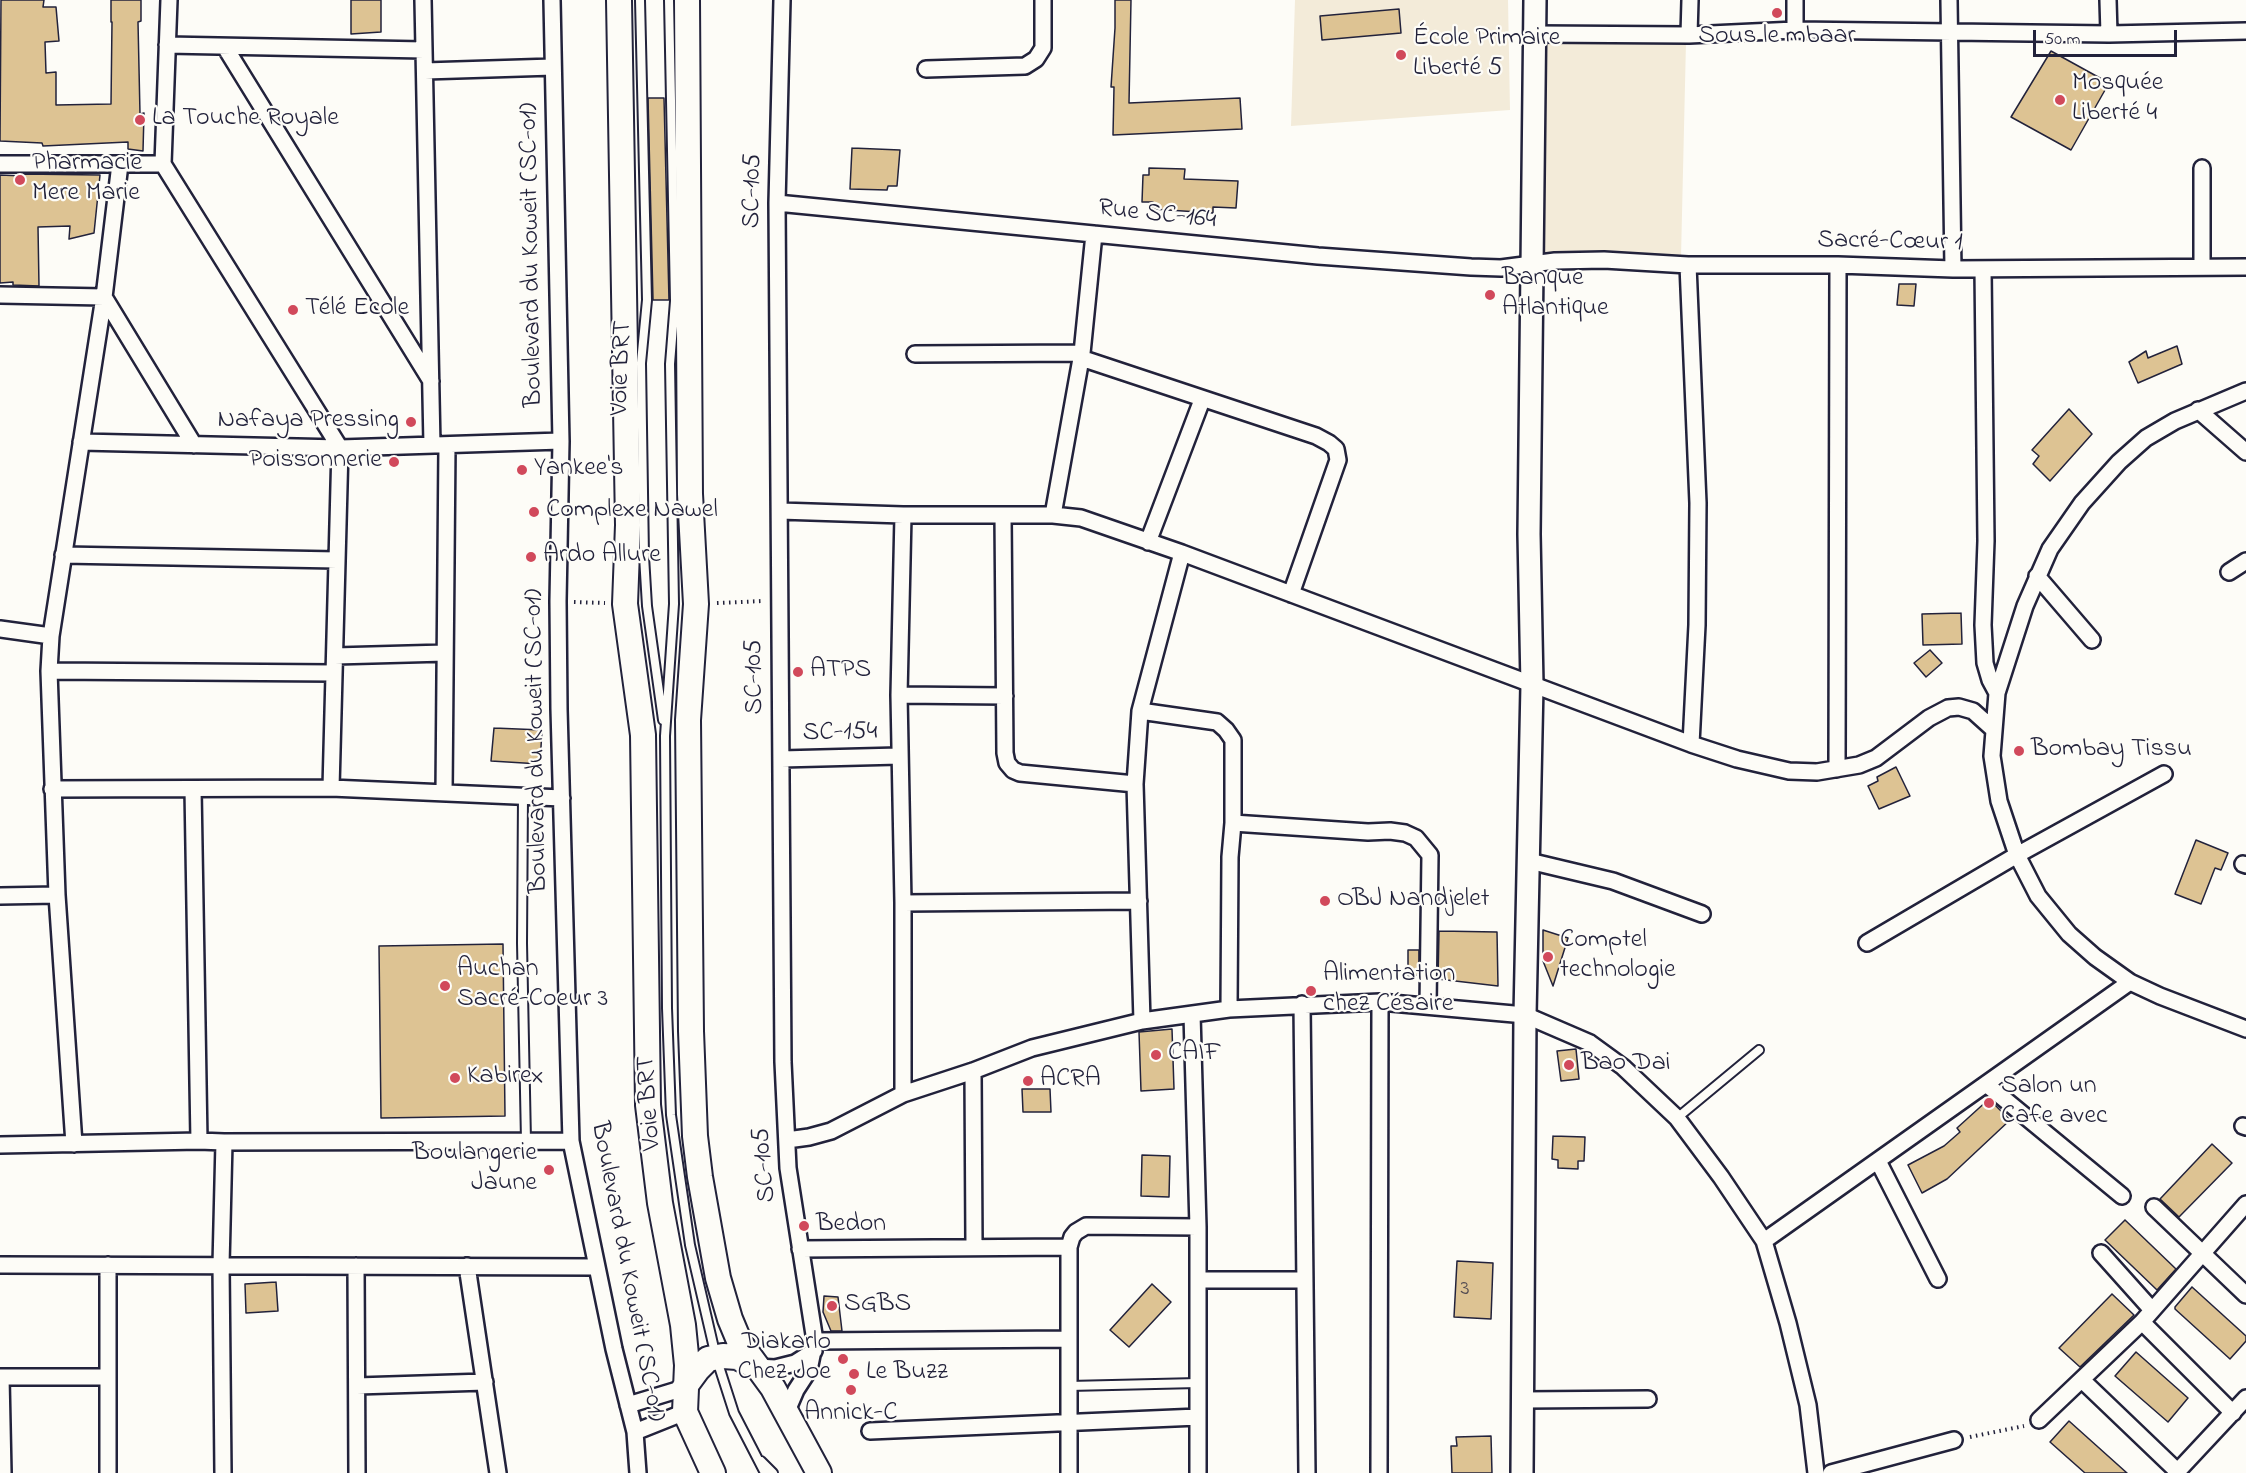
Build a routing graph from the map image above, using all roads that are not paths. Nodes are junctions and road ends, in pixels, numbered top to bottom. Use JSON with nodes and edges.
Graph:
{"nodes":[{"id":1,"x":169,"y":0,"type":"edge"},
{"id":2,"x":423,"y":0,"type":"edge"},
{"id":3,"x":552,"y":0,"type":"edge"},
{"id":4,"x":618,"y":0,"type":"edge"},
{"id":5,"x":640,"y":0,"type":"edge"},
{"id":6,"x":669,"y":0,"type":"edge"},
{"id":7,"x":687,"y":0,"type":"edge"},
{"id":8,"x":782,"y":0,"type":"edge"},
{"id":9,"x":1043,"y":0,"type":"edge"},
{"id":10,"x":1536,"y":0,"type":"edge"},
{"id":11,"x":1689,"y":0,"type":"edge"},
{"id":12,"x":1795,"y":0,"type":"edge"},
{"id":13,"x":1949,"y":0,"type":"edge"},
{"id":14,"x":2108,"y":0,"type":"edge"},
{"id":15,"x":1795,"y":30,"type":"junction"},
{"id":16,"x":1948,"y":31,"type":"junction"},
{"id":17,"x":2246,"y":31,"type":"edge"},
{"id":18,"x":1536,"y":34,"type":"junction"},
{"id":19,"x":2109,"y":34,"type":"junction"},
{"id":20,"x":1689,"y":35,"type":"junction"},
{"id":21,"x":167,"y":45,"type":"junction"},
{"id":22,"x":225,"y":46,"type":"junction"},
{"id":23,"x":424,"y":50,"type":"junction"},
{"id":24,"x":554,"y":67,"type":"junction"},
{"id":25,"x":926,"y":69,"type":"dead end"},
{"id":26,"x":425,"y":71,"type":"junction"},
{"id":27,"x":0,"y":164,"type":"edge"},
{"id":28,"x":120,"y":164,"type":"junction"},
{"id":29,"x":163,"y":164,"type":"junction"},
{"id":30,"x":2202,"y":168,"type":"dead end"},
{"id":31,"x":777,"y":203,"type":"junction"},
{"id":32,"x":1094,"y":234,"type":"junction"},
{"id":33,"x":1533,"y":265,"type":"junction"},
{"id":34,"x":1688,"y":265,"type":"junction"},
{"id":35,"x":1838,"y":265,"type":"junction"},
{"id":36,"x":2202,"y":267,"type":"junction"},
{"id":37,"x":2246,"y":267,"type":"edge"},
{"id":38,"x":1953,"y":269,"type":"junction"},
{"id":39,"x":1983,"y":269,"type":"junction"},
{"id":40,"x":0,"y":295,"type":"edge"},
{"id":41,"x":104,"y":297,"type":"junction"},
{"id":42,"x":915,"y":354,"type":"dead end"},
{"id":43,"x":1082,"y":356,"type":"junction"},
{"id":44,"x":431,"y":382,"type":"junction"},
{"id":45,"x":2246,"y":391,"type":"edge"},
{"id":46,"x":1202,"y":400,"type":"junction"},
{"id":47,"x":2198,"y":410,"type":"junction"},
{"id":48,"x":561,"y":441,"type":"junction"},
{"id":49,"x":81,"y":442,"type":"junction"},
{"id":50,"x":194,"y":445,"type":"junction"},
{"id":51,"x":440,"y":445,"type":"junction"},
{"id":52,"x":340,"y":448,"type":"junction"},
{"id":53,"x":2246,"y":452,"type":"edge"},
{"id":54,"x":780,"y":511,"type":"junction"},
{"id":55,"x":903,"y":515,"type":"junction"},
{"id":56,"x":1003,"y":515,"type":"junction"},
{"id":57,"x":1053,"y":515,"type":"junction"},
{"id":58,"x":1148,"y":542,"type":"junction"},
{"id":59,"x":1182,"y":553,"type":"junction"},
{"id":60,"x":63,"y":555,"type":"junction"},
{"id":61,"x":337,"y":560,"type":"junction"},
{"id":62,"x":2246,"y":561,"type":"edge"},
{"id":63,"x":2229,"y":572,"type":"dead end"},
{"id":64,"x":2037,"y":576,"type":"junction"},
{"id":65,"x":1291,"y":594,"type":"junction"},
{"id":66,"x":0,"y":629,"type":"edge"},
{"id":67,"x":51,"y":636,"type":"junction"},
{"id":68,"x":2092,"y":640,"type":"dead end"},
{"id":69,"x":446,"y":653,"type":"junction"},
{"id":70,"x":335,"y":656,"type":"junction"},
{"id":71,"x":49,"y":670,"type":"junction"},
{"id":72,"x":334,"y":673,"type":"junction"},
{"id":73,"x":1532,"y":686,"type":"junction"},
{"id":74,"x":1997,"y":693,"type":"junction"},
{"id":75,"x":899,"y":695,"type":"junction"},
{"id":76,"x":1005,"y":696,"type":"junction"},
{"id":77,"x":1140,"y":711,"type":"junction"},
{"id":78,"x":1993,"y":729,"type":"junction"},
{"id":79,"x":665,"y":736,"type":"junction"},
{"id":80,"x":1690,"y":744,"type":"junction"},
{"id":81,"x":899,"y":756,"type":"junction"},
{"id":82,"x":781,"y":759,"type":"junction"},
{"id":83,"x":1837,"y":769,"type":"junction"},
{"id":84,"x":2164,"y":774,"type":"dead end"},
{"id":85,"x":1135,"y":784,"type":"junction"},
{"id":86,"x":331,"y":788,"type":"junction"},
{"id":87,"x":52,"y":789,"type":"junction"},
{"id":88,"x":193,"y":789,"type":"junction"},
{"id":89,"x":444,"y":793,"type":"junction"},
{"id":90,"x":523,"y":796,"type":"junction"},
{"id":91,"x":562,"y":798,"type":"junction"},
{"id":92,"x":1233,"y":823,"type":"junction"},
{"id":93,"x":2017,"y":855,"type":"junction"},
{"id":94,"x":1529,"y":861,"type":"junction"},
{"id":95,"x":57,"y":895,"type":"junction"},
{"id":96,"x":0,"y":896,"type":"edge"},
{"id":97,"x":1139,"y":901,"type":"junction"},
{"id":98,"x":903,"y":903,"type":"junction"},
{"id":99,"x":1702,"y":914,"type":"dead end"},
{"id":100,"x":1867,"y":943,"type":"dead end"},
{"id":101,"x":2130,"y":982,"type":"junction"},
{"id":102,"x":1380,"y":1002,"type":"junction"},
{"id":103,"x":1302,"y":1004,"type":"junction"},
{"id":104,"x":1428,"y":1006,"type":"junction"},
{"id":105,"x":1229,"y":1009,"type":"junction"},
{"id":106,"x":1192,"y":1014,"type":"junction"},
{"id":107,"x":1525,"y":1015,"type":"junction"},
{"id":108,"x":1142,"y":1022,"type":"junction"},
{"id":109,"x":2246,"y":1029,"type":"edge"},
{"id":110,"x":1760,"y":1050,"type":"dead end"},
{"id":111,"x":973,"y":1071,"type":"junction"},
{"id":112,"x":1986,"y":1084,"type":"junction"},
{"id":113,"x":903,"y":1094,"type":"junction"},
{"id":114,"x":1677,"y":1118,"type":"junction"},
{"id":115,"x":787,"y":1140,"type":"junction"},
{"id":116,"x":199,"y":1141,"type":"junction"},
{"id":117,"x":526,"y":1141,"type":"junction"},
{"id":118,"x":571,"y":1141,"type":"junction"},
{"id":119,"x":224,"y":1142,"type":"junction"},
{"id":120,"x":74,"y":1144,"type":"junction"},
{"id":121,"x":0,"y":1145,"type":"edge"},
{"id":122,"x":1878,"y":1161,"type":"junction"},
{"id":123,"x":2122,"y":1196,"type":"dead end"},
{"id":124,"x":2246,"y":1204,"type":"edge"},
{"id":125,"x":2154,"y":1207,"type":"dead end"},
{"id":126,"x":1198,"y":1227,"type":"junction"},
{"id":127,"x":1764,"y":1241,"type":"junction"},
{"id":128,"x":974,"y":1246,"type":"junction"},
{"id":129,"x":1069,"y":1247,"type":"junction"},
{"id":130,"x":800,"y":1249,"type":"junction"},
{"id":131,"x":2203,"y":1252,"type":"junction"},
{"id":132,"x":2101,"y":1253,"type":"dead end"},
{"id":133,"x":0,"y":1265,"type":"edge"},
{"id":134,"x":108,"y":1265,"type":"junction"},
{"id":135,"x":221,"y":1265,"type":"junction"},
{"id":136,"x":356,"y":1266,"type":"junction"},
{"id":137,"x":466,"y":1266,"type":"junction"},
{"id":138,"x":596,"y":1267,"type":"junction"},
{"id":139,"x":1938,"y":1279,"type":"dead end"},
{"id":140,"x":1198,"y":1280,"type":"junction"},
{"id":141,"x":1304,"y":1280,"type":"junction"},
{"id":142,"x":2246,"y":1294,"type":"edge"},
{"id":143,"x":2152,"y":1310,"type":"junction"},
{"id":144,"x":2142,"y":1322,"type":"junction"},
{"id":145,"x":1069,"y":1339,"type":"junction"},
{"id":146,"x":814,"y":1346,"type":"junction"},
{"id":147,"x":716,"y":1357,"type":"junction"},
{"id":148,"x":757,"y":1366,"type":"junction"},
{"id":149,"x":1,"y":1377,"type":"edge"},
{"id":150,"x":108,"y":1377,"type":"junction"},
{"id":151,"x":2082,"y":1380,"type":"junction"},
{"id":152,"x":485,"y":1382,"type":"junction"},
{"id":153,"x":1198,"y":1383,"type":"junction"},
{"id":154,"x":357,"y":1386,"type":"junction"},
{"id":155,"x":1069,"y":1386,"type":"junction"},
{"id":156,"x":684,"y":1388,"type":"junction"},
{"id":157,"x":2246,"y":1398,"type":"edge"},
{"id":158,"x":1648,"y":1399,"type":"dead end"},
{"id":159,"x":1524,"y":1400,"type":"junction"},
{"id":160,"x":628,"y":1405,"type":"junction"},
{"id":161,"x":787,"y":1411,"type":"junction"},
{"id":162,"x":685,"y":1412,"type":"junction"},
{"id":163,"x":2233,"y":1413,"type":"junction"},
{"id":164,"x":1198,"y":1417,"type":"junction"},
{"id":165,"x":2039,"y":1420,"type":"road end"},
{"id":166,"x":1069,"y":1422,"type":"junction"},
{"id":167,"x":870,"y":1431,"type":"dead end"},
{"id":168,"x":635,"y":1432,"type":"junction"},
{"id":169,"x":1954,"y":1440,"type":"road end"},
{"id":170,"x":756,"y":1455,"type":"junction"},
{"id":171,"x":2177,"y":1472,"type":"edge"},
{"id":172,"x":3,"y":1473,"type":"edge"},
{"id":173,"x":108,"y":1473,"type":"edge"},
{"id":174,"x":223,"y":1473,"type":"edge"},
{"id":175,"x":357,"y":1473,"type":"edge"},
{"id":176,"x":498,"y":1473,"type":"edge"},
{"id":177,"x":638,"y":1473,"type":"edge"},
{"id":178,"x":713,"y":1473,"type":"edge"},
{"id":179,"x":765,"y":1473,"type":"edge"},
{"id":180,"x":773,"y":1473,"type":"edge"},
{"id":181,"x":819,"y":1473,"type":"edge"},
{"id":182,"x":1069,"y":1473,"type":"edge"},
{"id":183,"x":1198,"y":1473,"type":"edge"},
{"id":184,"x":1307,"y":1473,"type":"edge"},
{"id":185,"x":1378,"y":1473,"type":"edge"},
{"id":186,"x":1522,"y":1473,"type":"edge"},
{"id":187,"x":1816,"y":1473,"type":"edge"},
{"id":188,"x":1831,"y":1473,"type":"edge"}],
"edges":[{"from":1,"to":21,"type":"street"},
{"from":2,"to":23,"type":"street"},
{"from":3,"to":24,"type":"street","name":"Boulevard du Koweit (SC-01)"},
{"from":4,"to":156,"type":"main road"},
{"from":5,"to":79,"type":"lane","name":"Voie BRT"},
{"from":6,"to":79,"type":"lane","name":"Voie BRT"},
{"from":7,"to":148,"type":"main road"},
{"from":8,"to":31,"type":"street","name":"SC-105"},
{"from":9,"to":25,"type":"street"},
{"from":10,"to":18,"type":"street"},
{"from":11,"to":20,"type":"street"},
{"from":12,"to":15,"type":"street"},
{"from":13,"to":16,"type":"street"},
{"from":14,"to":19,"type":"street"},
{"from":15,"to":16,"type":"street"},
{"from":15,"to":20,"type":"street"},
{"from":16,"to":19,"type":"street"},
{"from":16,"to":38,"type":"street"},
{"from":17,"to":19,"type":"street"},
{"from":18,"to":20,"type":"street"},
{"from":18,"to":33,"type":"street"},
{"from":21,"to":22,"type":"street"},
{"from":21,"to":29,"type":"street"},
{"from":22,"to":23,"type":"street"},
{"from":22,"to":44,"type":"street"},
{"from":23,"to":26,"type":"street"},
{"from":24,"to":26,"type":"street"},
{"from":24,"to":48,"type":"street","name":"Boulevard du Koweit (SC-01)"},
{"from":26,"to":44,"type":"street"},
{"from":27,"to":28,"type":"street"},
{"from":28,"to":29,"type":"street"},
{"from":28,"to":41,"type":"street"},
{"from":29,"to":52,"type":"street"},
{"from":30,"to":36,"type":"street"},
{"from":31,"to":32,"type":"street","name":"Rue SC-164"},
{"from":31,"to":54,"type":"street","name":"SC-105"},
{"from":32,"to":33,"type":"street","name":"Rue SC-164"},
{"from":32,"to":43,"type":"street"},
{"from":33,"to":34,"type":"street","name":"Sacré-Cœur 1"},
{"from":33,"to":73,"type":"street"},
{"from":34,"to":35,"type":"street","name":"Sacré-Cœur 1"},
{"from":34,"to":80,"type":"street"},
{"from":35,"to":38,"type":"street","name":"Sacré-Cœur 1"},
{"from":35,"to":83,"type":"street"},
{"from":36,"to":37,"type":"street","name":"Sacré-Cœur 1"},
{"from":36,"to":39,"type":"street","name":"Sacré-Cœur 1"},
{"from":38,"to":39,"type":"street","name":"Sacré-Cœur 1"},
{"from":39,"to":74,"type":"street"},
{"from":40,"to":41,"type":"street"},
{"from":41,"to":49,"type":"street"},
{"from":41,"to":50,"type":"street"},
{"from":42,"to":43,"type":"street"},
{"from":43,"to":46,"type":"street"},
{"from":43,"to":57,"type":"street"},
{"from":44,"to":51,"type":"street"},
{"from":45,"to":47,"type":"street"},
{"from":46,"to":58,"type":"street"},
{"from":46,"to":65,"type":"street"},
{"from":47,"to":53,"type":"street"},
{"from":47,"to":64,"type":"street"},
{"from":48,"to":51,"type":"street"},
{"from":48,"to":91,"type":"street","name":"Boulevard du Koweit (SC-01)"},
{"from":49,"to":50,"type":"street"},
{"from":49,"to":60,"type":"street"},
{"from":50,"to":52,"type":"street"},
{"from":51,"to":52,"type":"street"},
{"from":51,"to":69,"type":"street"},
{"from":52,"to":61,"type":"street"},
{"from":54,"to":55,"type":"street"},
{"from":54,"to":82,"type":"street","name":"SC-105"},
{"from":55,"to":56,"type":"street"},
{"from":55,"to":75,"type":"street"},
{"from":56,"to":57,"type":"street"},
{"from":56,"to":76,"type":"street"},
{"from":57,"to":58,"type":"street"},
{"from":58,"to":59,"type":"street"},
{"from":59,"to":65,"type":"street"},
{"from":59,"to":77,"type":"street"},
{"from":60,"to":61,"type":"street"},
{"from":60,"to":67,"type":"street"},
{"from":61,"to":70,"type":"street"},
{"from":62,"to":63,"type":"street"},
{"from":64,"to":68,"type":"street"},
{"from":64,"to":74,"type":"street"},
{"from":65,"to":73,"type":"street"},
{"from":66,"to":67,"type":"street"},
{"from":67,"to":71,"type":"street"},
{"from":69,"to":70,"type":"street"},
{"from":69,"to":89,"type":"street"},
{"from":70,"to":72,"type":"street"},
{"from":71,"to":72,"type":"street"},
{"from":71,"to":87,"type":"street"},
{"from":72,"to":86,"type":"street"},
{"from":73,"to":80,"type":"street"},
{"from":73,"to":94,"type":"street"},
{"from":74,"to":78,"type":"street"},
{"from":75,"to":76,"type":"street"},
{"from":75,"to":81,"type":"street"},
{"from":76,"to":85,"type":"street"},
{"from":77,"to":85,"type":"street"},
{"from":77,"to":92,"type":"street"},
{"from":78,"to":83,"type":"street"},
{"from":78,"to":93,"type":"street"},
{"from":79,"to":147,"type":"lane","name":"Voie BRT"},
{"from":80,"to":83,"type":"street"},
{"from":81,"to":82,"type":"street","name":"SC-154"},
{"from":81,"to":98,"type":"street"},
{"from":82,"to":115,"type":"street","name":"SC-105"},
{"from":84,"to":93,"type":"street"},
{"from":85,"to":97,"type":"street"},
{"from":86,"to":88,"type":"street"},
{"from":86,"to":89,"type":"street"},
{"from":87,"to":88,"type":"street"},
{"from":87,"to":95,"type":"street"},
{"from":88,"to":116,"type":"street"},
{"from":89,"to":90,"type":"street"},
{"from":90,"to":91,"type":"street"},
{"from":90,"to":117,"type":"lane"},
{"from":91,"to":118,"type":"street","name":"Boulevard du Koweit (SC-01)"},
{"from":92,"to":104,"type":"street"},
{"from":92,"to":105,"type":"street"},
{"from":93,"to":100,"type":"street"},
{"from":93,"to":101,"type":"street"},
{"from":94,"to":99,"type":"street"},
{"from":94,"to":107,"type":"street"},
{"from":95,"to":96,"type":"street"},
{"from":95,"to":120,"type":"street"},
{"from":97,"to":98,"type":"street"},
{"from":97,"to":108,"type":"street"},
{"from":98,"to":113,"type":"street"},
{"from":101,"to":109,"type":"street"},
{"from":101,"to":112,"type":"street"},
{"from":102,"to":103,"type":"street"},
{"from":102,"to":104,"type":"street"},
{"from":102,"to":185,"type":"street"},
{"from":103,"to":105,"type":"street"},
{"from":103,"to":141,"type":"street"},
{"from":104,"to":107,"type":"street"},
{"from":105,"to":106,"type":"street"},
{"from":106,"to":108,"type":"street"},
{"from":106,"to":126,"type":"street"},
{"from":107,"to":114,"type":"street"},
{"from":107,"to":159,"type":"street"},
{"from":108,"to":111,"type":"street"},
{"from":110,"to":114,"type":"lane"},
{"from":111,"to":113,"type":"street"},
{"from":111,"to":128,"type":"street"},
{"from":112,"to":122,"type":"street"},
{"from":112,"to":123,"type":"street"},
{"from":113,"to":115,"type":"street"},
{"from":114,"to":127,"type":"street"},
{"from":115,"to":130,"type":"street","name":"SC-105"},
{"from":116,"to":119,"type":"street"},
{"from":116,"to":120,"type":"street"},
{"from":117,"to":118,"type":"street"},
{"from":117,"to":119,"type":"street"},
{"from":118,"to":138,"type":"street","name":"Boulevard du Koweit (SC-01)"},
{"from":119,"to":135,"type":"street"},
{"from":120,"to":121,"type":"street"},
{"from":122,"to":127,"type":"street"},
{"from":122,"to":139,"type":"street"},
{"from":124,"to":131,"type":"street"},
{"from":125,"to":131,"type":"street"},
{"from":126,"to":129,"type":"street"},
{"from":126,"to":140,"type":"street"},
{"from":127,"to":187,"type":"street"},
{"from":128,"to":129,"type":"street"},
{"from":128,"to":130,"type":"street"},
{"from":129,"to":145,"type":"street"},
{"from":130,"to":146,"type":"street","name":"SC-105"},
{"from":131,"to":142,"type":"street"},
{"from":131,"to":143,"type":"street"},
{"from":132,"to":143,"type":"street"},
{"from":133,"to":134,"type":"street"},
{"from":134,"to":135,"type":"street"},
{"from":134,"to":150,"type":"street"},
{"from":135,"to":136,"type":"street"},
{"from":135,"to":174,"type":"street"},
{"from":136,"to":137,"type":"street"},
{"from":136,"to":154,"type":"street"},
{"from":137,"to":138,"type":"street"},
{"from":137,"to":152,"type":"street"},
{"from":138,"to":160,"type":"street","name":"Boulevard du Koweit (SC-01)"},
{"from":140,"to":141,"type":"street"},
{"from":140,"to":153,"type":"street"},
{"from":141,"to":184,"type":"street"},
{"from":143,"to":144,"type":"street"},
{"from":144,"to":151,"type":"street"},
{"from":144,"to":163,"type":"street"},
{"from":145,"to":146,"type":"street"},
{"from":145,"to":155,"type":"street"},
{"from":146,"to":148,"type":"street"},
{"from":146,"to":161,"type":"street"},
{"from":147,"to":148,"type":"main road"},
{"from":147,"to":156,"type":"main road"},
{"from":147,"to":170,"type":"lane","name":"Voie BRT"},
{"from":148,"to":161,"type":"main road"},
{"from":149,"to":150,"type":"street"},
{"from":149,"to":172,"type":"street"},
{"from":150,"to":173,"type":"street"},
{"from":151,"to":165,"type":"street"},
{"from":151,"to":171,"type":"street"},
{"from":152,"to":154,"type":"street"},
{"from":152,"to":176,"type":"street"},
{"from":153,"to":155,"type":"lane"},
{"from":153,"to":164,"type":"street"},
{"from":154,"to":175,"type":"street"},
{"from":155,"to":166,"type":"street"},
{"from":156,"to":160,"type":"street"},
{"from":156,"to":162,"type":"main road"},
{"from":157,"to":163,"type":"street"},
{"from":158,"to":159,"type":"street"},
{"from":159,"to":186,"type":"street"},
{"from":160,"to":168,"type":"street","name":"Boulevard du Koweit (SC-01)"},
{"from":161,"to":181,"type":"main road"},
{"from":162,"to":168,"type":"street"},
{"from":162,"to":178,"type":"main road"},
{"from":163,"to":171,"type":"street"},
{"from":164,"to":166,"type":"street"},
{"from":164,"to":183,"type":"street"},
{"from":166,"to":167,"type":"street"},
{"from":166,"to":182,"type":"street"},
{"from":168,"to":177,"type":"street","name":"Boulevard du Koweit (SC-01)"},
{"from":169,"to":188,"type":"street"},
{"from":170,"to":179,"type":"lane","name":"Voie BRT"},
{"from":170,"to":180,"type":"lane","name":"Voie BRT"}]}
